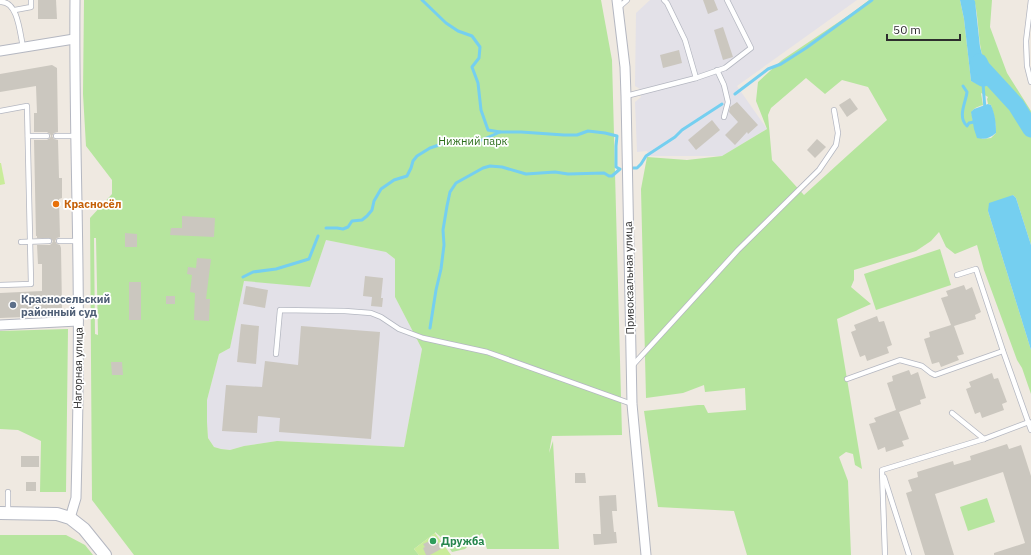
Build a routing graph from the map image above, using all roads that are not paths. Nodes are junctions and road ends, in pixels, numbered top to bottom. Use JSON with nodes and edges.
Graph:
{"nodes":[{"id":1,"x":31,"y":0,"type":"edge"},
{"id":2,"x":75,"y":0,"type":"edge"},
{"id":3,"x":628,"y":0,"type":"edge"},
{"id":4,"x":727,"y":0,"type":"edge"},
{"id":5,"x":1030,"y":0,"type":"edge"},
{"id":6,"x":667,"y":1,"type":"edge"},
{"id":7,"x":0,"y":2,"type":"edge"},
{"id":8,"x":617,"y":4,"type":"edge"},
{"id":9,"x":15,"y":10,"type":"junction"},
{"id":10,"x":74,"y":39,"type":"junction"},
{"id":11,"x":23,"y":47,"type":"junction"},
{"id":12,"x":0,"y":51,"type":"edge"},
{"id":13,"x":717,"y":70,"type":"junction"},
{"id":14,"x":696,"y":78,"type":"junction"},
{"id":15,"x":1031,"y":82,"type":"edge"},
{"id":16,"x":626,"y":96,"type":"junction"},
{"id":17,"x":834,"y":110,"type":"dead end"},
{"id":18,"x":0,"y":111,"type":"edge"},
{"id":19,"x":724,"y":117,"type":"dead end"},
{"id":20,"x":28,"y":136,"type":"junction"},
{"id":21,"x":46,"y":136,"type":"dead end"},
{"id":22,"x":56,"y":136,"type":"dead end"},
{"id":23,"x":76,"y":136,"type":"junction"},
{"id":24,"x":30,"y":241,"type":"junction"},
{"id":25,"x":49,"y":241,"type":"dead end"},
{"id":26,"x":58,"y":241,"type":"dead end"},
{"id":27,"x":77,"y":241,"type":"junction"},
{"id":28,"x":21,"y":242,"type":"dead end"},
{"id":29,"x":957,"y":275,"type":"dead end"},
{"id":30,"x":0,"y":285,"type":"edge"},
{"id":31,"x":78,"y":321,"type":"junction"},
{"id":32,"x":0,"y":325,"type":"edge"},
{"id":33,"x":1003,"y":351,"type":"junction"},
{"id":34,"x":276,"y":354,"type":"dead end"},
{"id":35,"x":631,"y":367,"type":"junction"},
{"id":36,"x":847,"y":379,"type":"dead end"},
{"id":37,"x":632,"y":404,"type":"junction"},
{"id":38,"x":952,"y":413,"type":"dead end"},
{"id":39,"x":1029,"y":422,"type":"junction"},
{"id":40,"x":1031,"y":430,"type":"edge"},
{"id":41,"x":984,"y":439,"type":"junction"},
{"id":42,"x":882,"y":470,"type":"junction"},
{"id":43,"x":8,"y":492,"type":"dead end"},
{"id":44,"x":4,"y":513,"type":"edge"},
{"id":45,"x":70,"y":518,"type":"junction"},
{"id":46,"x":105,"y":555,"type":"edge"},
{"id":47,"x":646,"y":555,"type":"edge"},
{"id":48,"x":885,"y":555,"type":"edge"},
{"id":49,"x":909,"y":555,"type":"edge"}],
"edges":[{"from":1,"to":9,"type":"lane"},
{"from":2,"to":10,"type":"street","name":"Нагорная улица"},
{"from":3,"to":8,"type":"lane"},
{"from":4,"to":13,"type":"lane"},
{"from":5,"to":15,"type":"lane"},
{"from":6,"to":14,"type":"lane"},
{"from":7,"to":9,"type":"lane"},
{"from":8,"to":16,"type":"street","name":"Привокзальная улица"},
{"from":9,"to":11,"type":"lane"},
{"from":10,"to":11,"type":"street"},
{"from":10,"to":23,"type":"street","name":"Нагорная улица"},
{"from":11,"to":12,"type":"street"},
{"from":13,"to":14,"type":"lane"},
{"from":13,"to":19,"type":"lane"},
{"from":14,"to":16,"type":"lane"},
{"from":16,"to":35,"type":"street","name":"Привокзальная улица"},
{"from":17,"to":35,"type":"lane"},
{"from":18,"to":20,"type":"lane"},
{"from":20,"to":21,"type":"lane"},
{"from":20,"to":24,"type":"lane"},
{"from":22,"to":23,"type":"lane"},
{"from":23,"to":27,"type":"street","name":"Нагорная улица"},
{"from":24,"to":25,"type":"lane"},
{"from":24,"to":28,"type":"lane"},
{"from":24,"to":30,"type":"lane"},
{"from":26,"to":27,"type":"lane"},
{"from":27,"to":31,"type":"street","name":"Нагорная улица"},
{"from":29,"to":33,"type":"lane"},
{"from":31,"to":32,"type":"street"},
{"from":31,"to":45,"type":"street","name":"Нагорная улица"},
{"from":33,"to":36,"type":"lane"},
{"from":33,"to":39,"type":"lane"},
{"from":34,"to":37,"type":"lane"},
{"from":35,"to":37,"type":"street","name":"Привокзальная улица"},
{"from":37,"to":47,"type":"street","name":"Привокзальная улица"},
{"from":38,"to":41,"type":"lane"},
{"from":39,"to":40,"type":"lane"},
{"from":39,"to":41,"type":"lane"},
{"from":41,"to":42,"type":"lane"},
{"from":42,"to":48,"type":"lane"},
{"from":42,"to":49,"type":"lane"},
{"from":43,"to":44,"type":"lane"},
{"from":44,"to":45,"type":"main road"},
{"from":45,"to":46,"type":"main road"}]}
